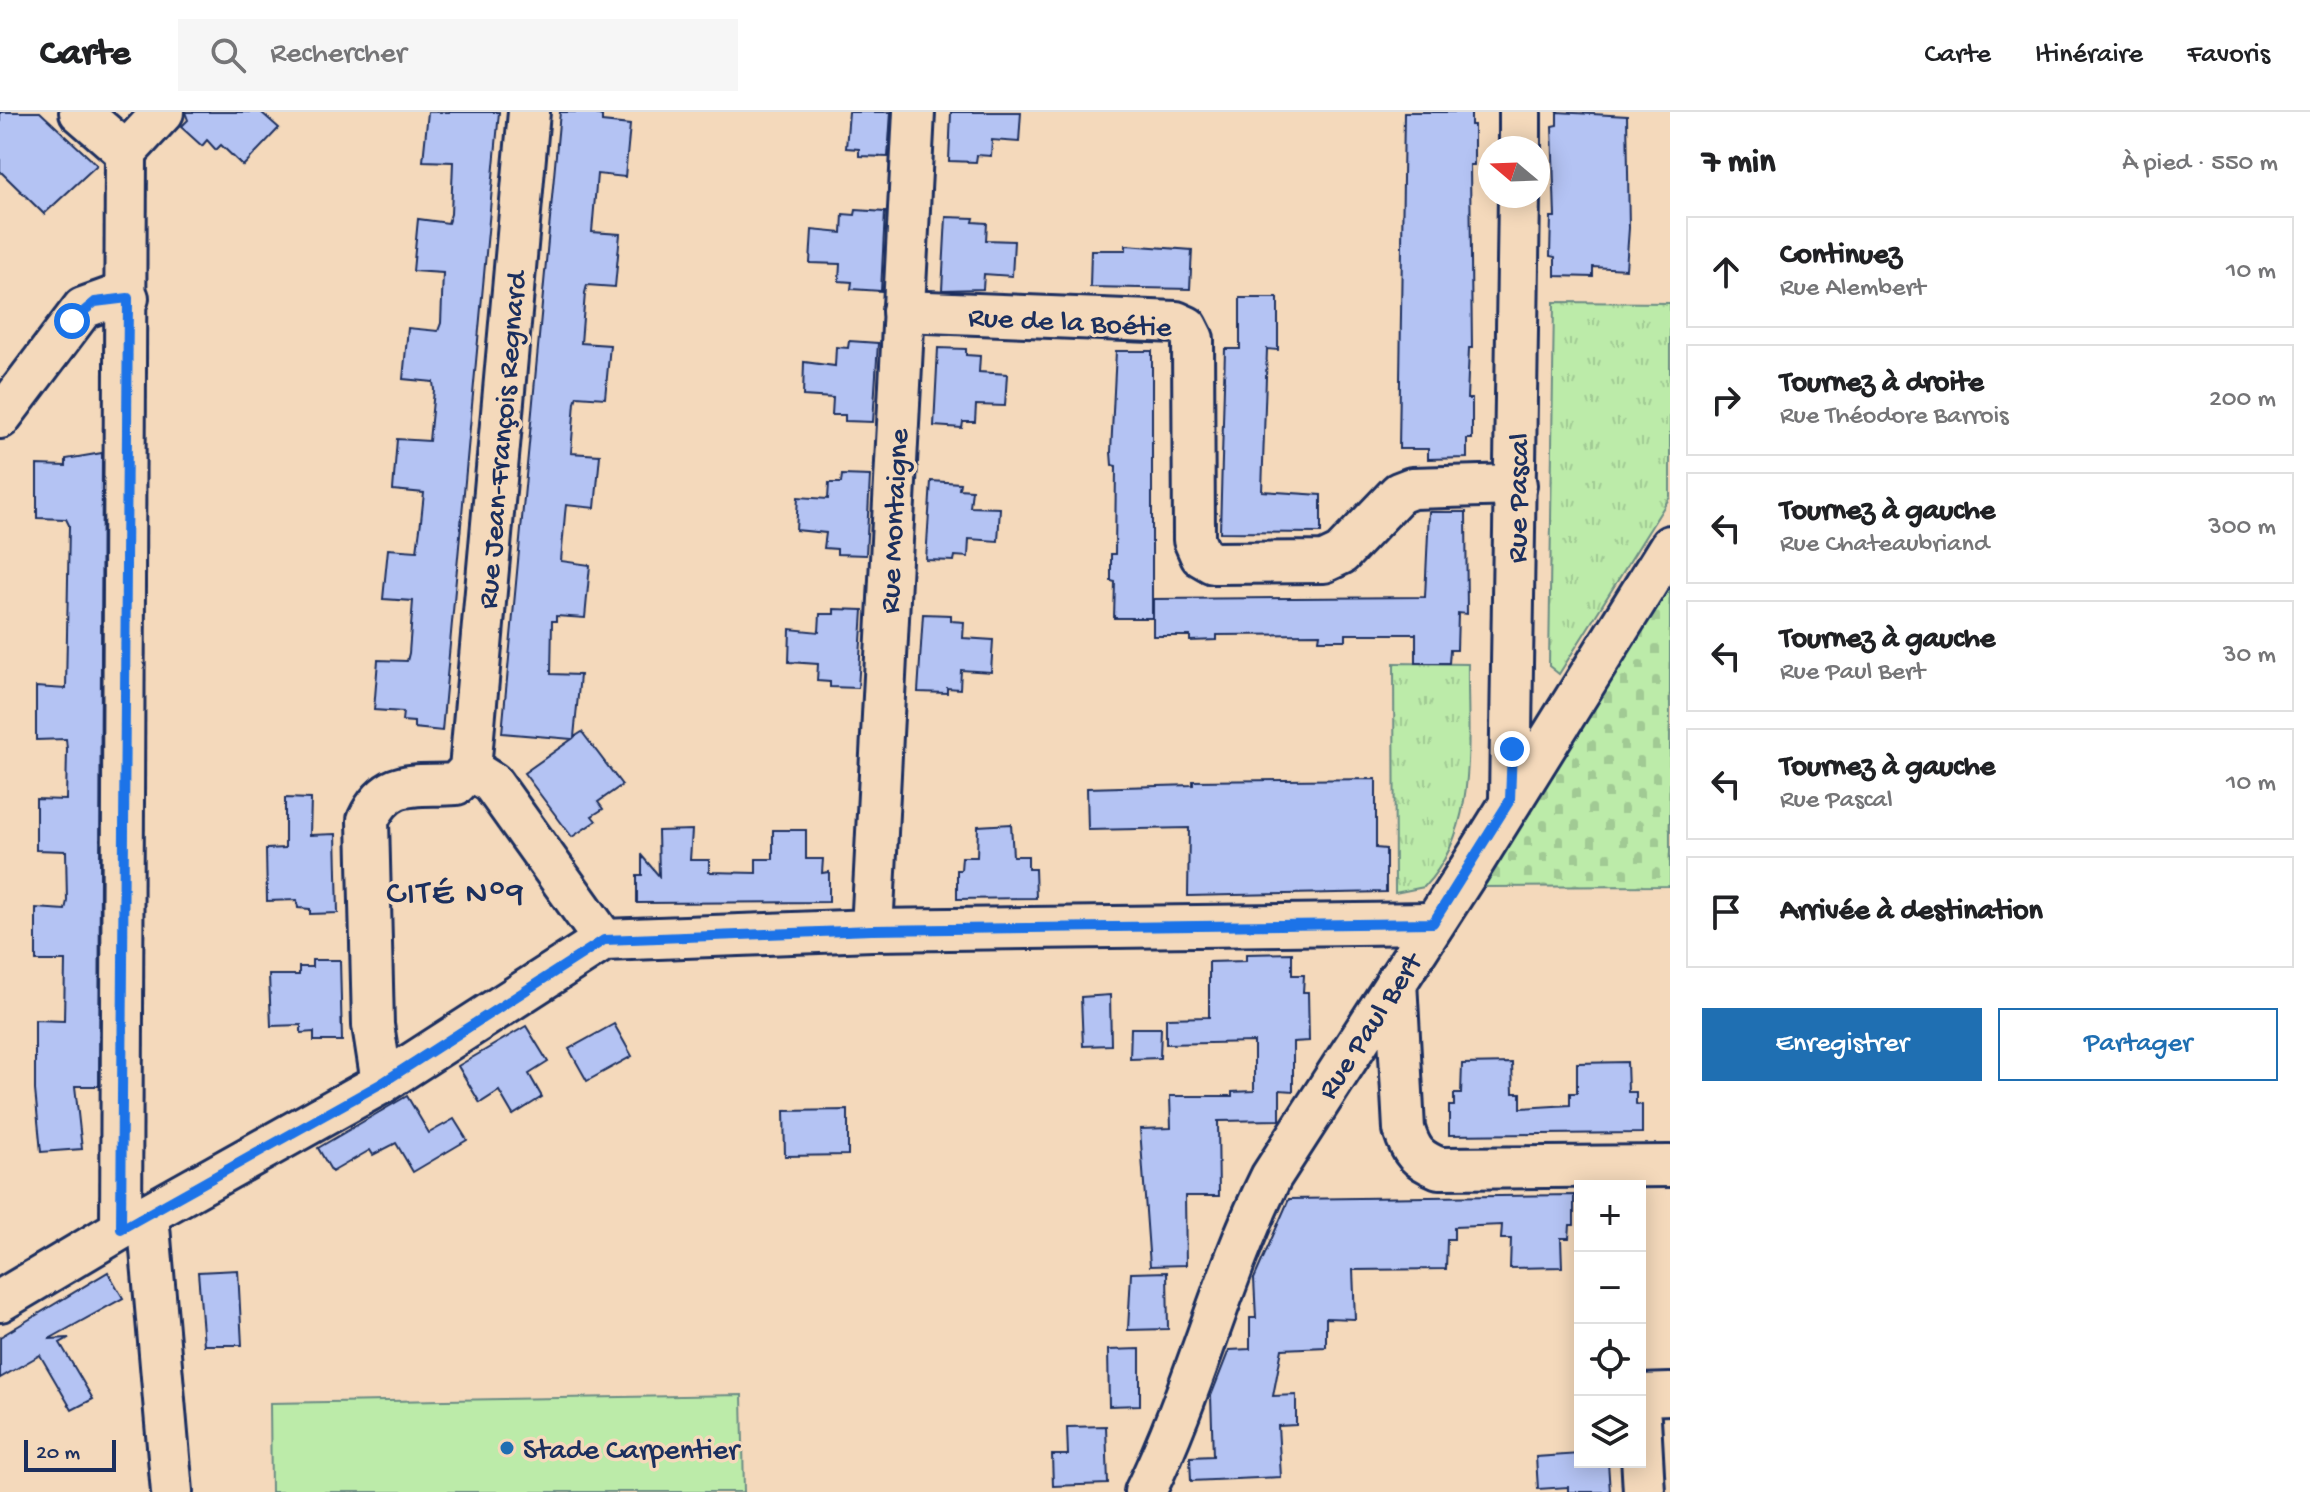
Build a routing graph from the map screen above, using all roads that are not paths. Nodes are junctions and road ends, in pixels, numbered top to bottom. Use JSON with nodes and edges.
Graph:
{"nodes":[{"id":1,"x":80,"y":112,"type":"edge"},
{"id":2,"x":163,"y":112,"type":"edge"},
{"id":3,"x":529,"y":112,"type":"edge"},
{"id":4,"x":914,"y":112,"type":"edge"},
{"id":5,"x":1520,"y":112,"type":"edge"},
{"id":6,"x":1520,"y":136,"type":"edge"},
{"id":7,"x":126,"y":152,"type":"junction"},
{"id":8,"x":1519,"y":208,"type":"edge"},
{"id":9,"x":128,"y":298,"type":"junction"},
{"id":10,"x":903,"y":311,"type":"junction"},
{"id":11,"x":0,"y":418,"type":"edge"},
{"id":12,"x":1516,"y":485,"type":"junction"},
{"id":13,"x":1670,"y":546,"type":"edge"},
{"id":14,"x":470,"y":769,"type":"junction"},
{"id":15,"x":1510,"y":800,"type":"junction"},
{"id":16,"x":1433,"y":923,"type":"junction"},
{"id":17,"x":872,"y":930,"type":"junction"},
{"id":18,"x":604,"y":940,"type":"junction"},
{"id":19,"x":1396,"y":981,"type":"junction"},
{"id":20,"x":382,"y":1083,"type":"junction"},
{"id":21,"x":1670,"y":1166,"type":"edge"},
{"id":22,"x":1627,"y":1176,"type":"edge"},
{"id":23,"x":134,"y":1222,"type":"junction"},
{"id":24,"x":0,"y":1301,"type":"edge"},
{"id":25,"x":1670,"y":1394,"type":"edge"},
{"id":26,"x":1646,"y":1395,"type":"edge"},
{"id":27,"x":1643,"y":1468,"type":"edge"},
{"id":28,"x":172,"y":1492,"type":"edge"},
{"id":29,"x":1145,"y":1492,"type":"edge"},
{"id":30,"x":1644,"y":1492,"type":"edge"}],
"edges":[{"from":1,"to":7,"type":"street"},
{"from":2,"to":7,"type":"street"},
{"from":3,"to":14,"type":"street","name":"Rue Jean-François Regnard"},
{"from":4,"to":10,"type":"street","name":"Rue Montaigne"},
{"from":5,"to":6,"type":"street"},
{"from":7,"to":9,"type":"street"},
{"from":8,"to":12,"type":"street","name":"Rue Pascal"},
{"from":9,"to":11,"type":"street"},
{"from":9,"to":23,"type":"street"},
{"from":10,"to":12,"type":"street","name":"Rue de la Boétie"},
{"from":10,"to":17,"type":"street","name":"Rue Montaigne"},
{"from":12,"to":15,"type":"street","name":"Rue Pascal"},
{"from":13,"to":15,"type":"street","name":"Rue Paul Bert"},
{"from":14,"to":18,"type":"street"},
{"from":14,"to":20,"type":"street"},
{"from":15,"to":16,"type":"street","name":"Rue Paul Bert"},
{"from":16,"to":17,"type":"street"},
{"from":16,"to":19,"type":"street","name":"Rue Paul Bert"},
{"from":17,"to":18,"type":"street"},
{"from":18,"to":20,"type":"street"},
{"from":19,"to":22,"type":"street"},
{"from":19,"to":29,"type":"street","name":"Rue Paul Bert"},
{"from":20,"to":23,"type":"street"},
{"from":21,"to":22,"type":"street"},
{"from":23,"to":24,"type":"street"},
{"from":23,"to":28,"type":"street"},
{"from":25,"to":26,"type":"street"},
{"from":27,"to":30,"type":"street"}]}
